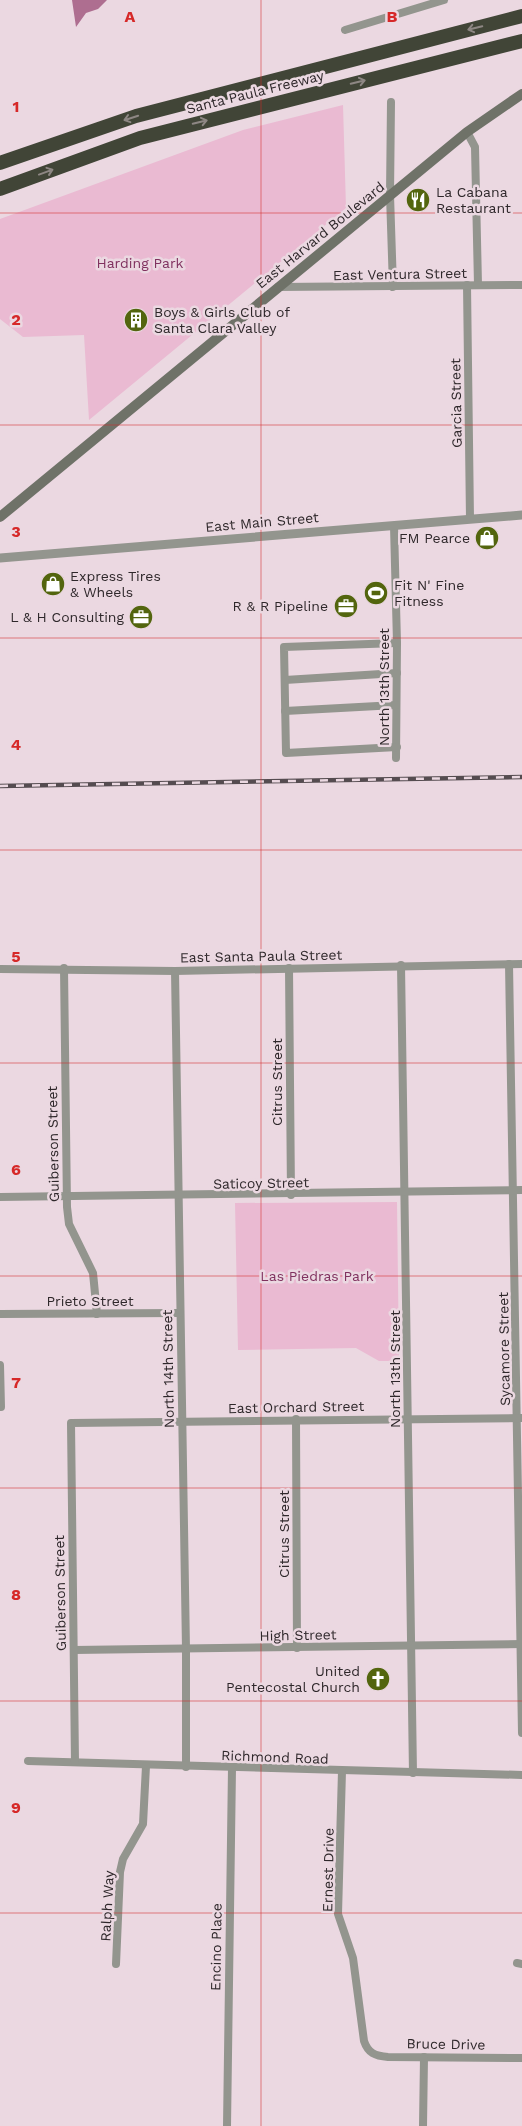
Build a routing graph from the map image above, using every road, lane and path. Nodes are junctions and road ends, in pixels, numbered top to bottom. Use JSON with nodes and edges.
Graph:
{"nodes":[{"id":1,"x":444,"y":0,"type":"edge"},
{"id":2,"x":522,"y":16,"type":"edge"},
{"id":3,"x":345,"y":30,"type":"dead end"},
{"id":4,"x":522,"y":41,"type":"edge"},
{"id":5,"x":522,"y":94,"type":"edge"},
{"id":6,"x":391,"y":102,"type":"dead end"},
{"id":7,"x":467,"y":132,"type":"junction"},
{"id":8,"x":0,"y":163,"type":"edge"},
{"id":9,"x":0,"y":189,"type":"edge"},
{"id":10,"x":390,"y":195,"type":"junction"},
{"id":11,"x":467,"y":285,"type":"junction"},
{"id":12,"x":478,"y":285,"type":"junction"},
{"id":13,"x":522,"y":285,"type":"edge"},
{"id":14,"x":278,"y":287,"type":"junction"},
{"id":15,"x":393,"y":287,"type":"junction"},
{"id":16,"x":522,"y":515,"type":"edge"},
{"id":17,"x":0,"y":516,"type":"edge"},
{"id":18,"x":470,"y":520,"type":"junction"},
{"id":19,"x":394,"y":526,"type":"junction"},
{"id":20,"x":1,"y":558,"type":"edge"},
{"id":21,"x":397,"y":643,"type":"junction"},
{"id":22,"x":397,"y":673,"type":"junction"},
{"id":23,"x":284,"y":680,"type":"junction"},
{"id":24,"x":396,"y":705,"type":"junction"},
{"id":25,"x":285,"y":711,"type":"junction"},
{"id":26,"x":397,"y":747,"type":"junction"},
{"id":27,"x":396,"y":758,"type":"dead end"},
{"id":28,"x":510,"y":964,"type":"junction"},
{"id":29,"x":522,"y":964,"type":"edge"},
{"id":30,"x":402,"y":965,"type":"junction"},
{"id":31,"x":64,"y":968,"type":"junction"},
{"id":32,"x":289,"y":968,"type":"junction"},
{"id":33,"x":0,"y":969,"type":"edge"},
{"id":34,"x":175,"y":971,"type":"junction"},
{"id":35,"x":518,"y":1190,"type":"edge"},
{"id":36,"x":406,"y":1193,"type":"junction"},
{"id":37,"x":291,"y":1195,"type":"junction"},
{"id":38,"x":66,"y":1196,"type":"junction"},
{"id":39,"x":178,"y":1196,"type":"junction"},
{"id":40,"x":0,"y":1197,"type":"edge"},
{"id":41,"x":180,"y":1313,"type":"junction"},
{"id":42,"x":0,"y":1314,"type":"edge"},
{"id":43,"x":97,"y":1314,"type":"junction"},
{"id":44,"x":0,"y":1365,"type":"edge"},
{"id":45,"x":1,"y":1407,"type":"edge"},
{"id":46,"x":520,"y":1418,"type":"edge"},
{"id":47,"x":296,"y":1419,"type":"junction"},
{"id":48,"x":408,"y":1419,"type":"junction"},
{"id":49,"x":182,"y":1421,"type":"junction"},
{"id":50,"x":71,"y":1423,"type":"joint"},
{"id":51,"x":521,"y":1644,"type":"edge"},
{"id":52,"x":411,"y":1646,"type":"junction"},
{"id":53,"x":297,"y":1648,"type":"junction"},
{"id":54,"x":186,"y":1649,"type":"junction"},
{"id":55,"x":74,"y":1650,"type":"junction"},
{"id":56,"x":522,"y":1733,"type":"edge"},
{"id":57,"x":28,"y":1761,"type":"dead end"},
{"id":58,"x":75,"y":1762,"type":"junction"},
{"id":59,"x":146,"y":1766,"type":"junction"},
{"id":60,"x":186,"y":1767,"type":"junction"},
{"id":61,"x":232,"y":1768,"type":"junction"},
{"id":62,"x":342,"y":1771,"type":"junction"},
{"id":63,"x":413,"y":1773,"type":"junction"},
{"id":64,"x":522,"y":1776,"type":"edge"},
{"id":65,"x":116,"y":1964,"type":"dead end"},
{"id":66,"x":371,"y":2054,"type":"joint"},
{"id":67,"x":424,"y":2057,"type":"junction"},
{"id":68,"x":521,"y":2058,"type":"edge"},
{"id":69,"x":227,"y":2126,"type":"edge"},
{"id":70,"x":423,"y":2126,"type":"edge"}],
"edges":[{"from":1,"to":3,"type":"street"},
{"from":2,"to":8,"type":"highway","name":"Santa Paula Freeway","one_way":true},
{"from":9,"to":4,"type":"highway","name":"Santa Paula Freeway","one_way":true},
{"from":5,"to":7,"type":"main road","name":"East Harvard Boulevard"},
{"from":6,"to":10,"type":"street"},
{"from":7,"to":10,"type":"main road","name":"East Harvard Boulevard"},
{"from":7,"to":12,"type":"street"},
{"from":10,"to":14,"type":"main road","name":"East Harvard Boulevard"},
{"from":10,"to":15,"type":"street"},
{"from":11,"to":12,"type":"street","name":"East Ventura Street"},
{"from":11,"to":15,"type":"street","name":"East Ventura Street"},
{"from":11,"to":18,"type":"street","name":"Garcia Street"},
{"from":12,"to":13,"type":"street","name":"East Ventura Street"},
{"from":14,"to":15,"type":"street","name":"East Ventura Street"},
{"from":14,"to":17,"type":"main road","name":"East Harvard Boulevard"},
{"from":16,"to":18,"type":"street","name":"East Main Street"},
{"from":18,"to":19,"type":"street","name":"East Main Street"},
{"from":19,"to":20,"type":"street","name":"East Main Street"},
{"from":19,"to":21,"type":"street","name":"North 13th Street"},
{"from":21,"to":22,"type":"street","name":"North 13th Street"},
{"from":21,"to":23,"type":"street"},
{"from":22,"to":23,"type":"street"},
{"from":22,"to":24,"type":"street","name":"North 13th Street"},
{"from":23,"to":25,"type":"street"},
{"from":24,"to":25,"type":"street"},
{"from":24,"to":26,"type":"street","name":"North 13th Street"},
{"from":25,"to":26,"type":"street"},
{"from":26,"to":27,"type":"street","name":"North 13th Street"},
{"from":28,"to":29,"type":"street","name":"East Santa Paula Street"},
{"from":28,"to":30,"type":"street","name":"East Santa Paula Street"},
{"from":28,"to":35,"type":"street","name":"Sycamore Street"},
{"from":30,"to":32,"type":"street","name":"East Santa Paula Street"},
{"from":30,"to":36,"type":"street","name":"North 13th Street"},
{"from":31,"to":33,"type":"street","name":"East Santa Paula Street"},
{"from":31,"to":34,"type":"street","name":"East Santa Paula Street"},
{"from":31,"to":38,"type":"street","name":"Guiberson Street"},
{"from":32,"to":34,"type":"street","name":"East Santa Paula Street"},
{"from":32,"to":37,"type":"street","name":"Citrus Street"},
{"from":34,"to":39,"type":"street","name":"North 14th Street"},
{"from":35,"to":36,"type":"street","name":"Saticoy Street"},
{"from":35,"to":46,"type":"street","name":"Sycamore Street"},
{"from":36,"to":37,"type":"street","name":"Saticoy Street"},
{"from":36,"to":48,"type":"street","name":"North 13th Street"},
{"from":37,"to":39,"type":"street","name":"Saticoy Street"},
{"from":38,"to":39,"type":"street","name":"Saticoy Street"},
{"from":38,"to":40,"type":"street","name":"Saticoy Street"},
{"from":38,"to":43,"type":"street","name":"Guiberson Street"},
{"from":39,"to":41,"type":"street","name":"North 14th Street"},
{"from":41,"to":43,"type":"street","name":"Prieto Street"},
{"from":41,"to":49,"type":"street","name":"North 14th Street"},
{"from":42,"to":43,"type":"street","name":"Prieto Street"},
{"from":44,"to":45,"type":"street"},
{"from":46,"to":48,"type":"street","name":"East Orchard Street"},
{"from":46,"to":51,"type":"street","name":"Sycamore Street"},
{"from":47,"to":48,"type":"street","name":"East Orchard Street"},
{"from":47,"to":49,"type":"street","name":"East Orchard Street"},
{"from":47,"to":53,"type":"street","name":"Citrus Street"},
{"from":48,"to":52,"type":"street","name":"North 13th Street"},
{"from":49,"to":50,"type":"street","name":"East Orchard Street"},
{"from":49,"to":54,"type":"street","name":"North 14th Street"},
{"from":50,"to":55,"type":"street","name":"Guiberson Street"},
{"from":51,"to":52,"type":"street","name":"High Street"},
{"from":51,"to":56,"type":"street","name":"Sycamore Street"},
{"from":52,"to":53,"type":"street","name":"High Street"},
{"from":52,"to":63,"type":"street","name":"North 13th Street"},
{"from":53,"to":54,"type":"street","name":"High Street"},
{"from":54,"to":55,"type":"street","name":"High Street"},
{"from":54,"to":60,"type":"street","name":"North 14th Street"},
{"from":55,"to":58,"type":"street","name":"Guiberson Street"},
{"from":57,"to":58,"type":"street","name":"Richmond Road"},
{"from":58,"to":59,"type":"street","name":"Richmond Road"},
{"from":59,"to":60,"type":"street","name":"Richmond Road"},
{"from":59,"to":65,"type":"street","name":"Ralph Way"},
{"from":60,"to":61,"type":"street","name":"Richmond Road"},
{"from":61,"to":62,"type":"street","name":"Richmond Road"},
{"from":61,"to":69,"type":"street","name":"Encino Place"},
{"from":62,"to":63,"type":"street","name":"Richmond Road"},
{"from":62,"to":66,"type":"street","name":"Ernest Drive"},
{"from":63,"to":64,"type":"street","name":"Richmond Road"},
{"from":66,"to":67,"type":"street","name":"Bruce Drive"},
{"from":67,"to":68,"type":"street","name":"Bruce Drive"},
{"from":67,"to":70,"type":"street"}]}
